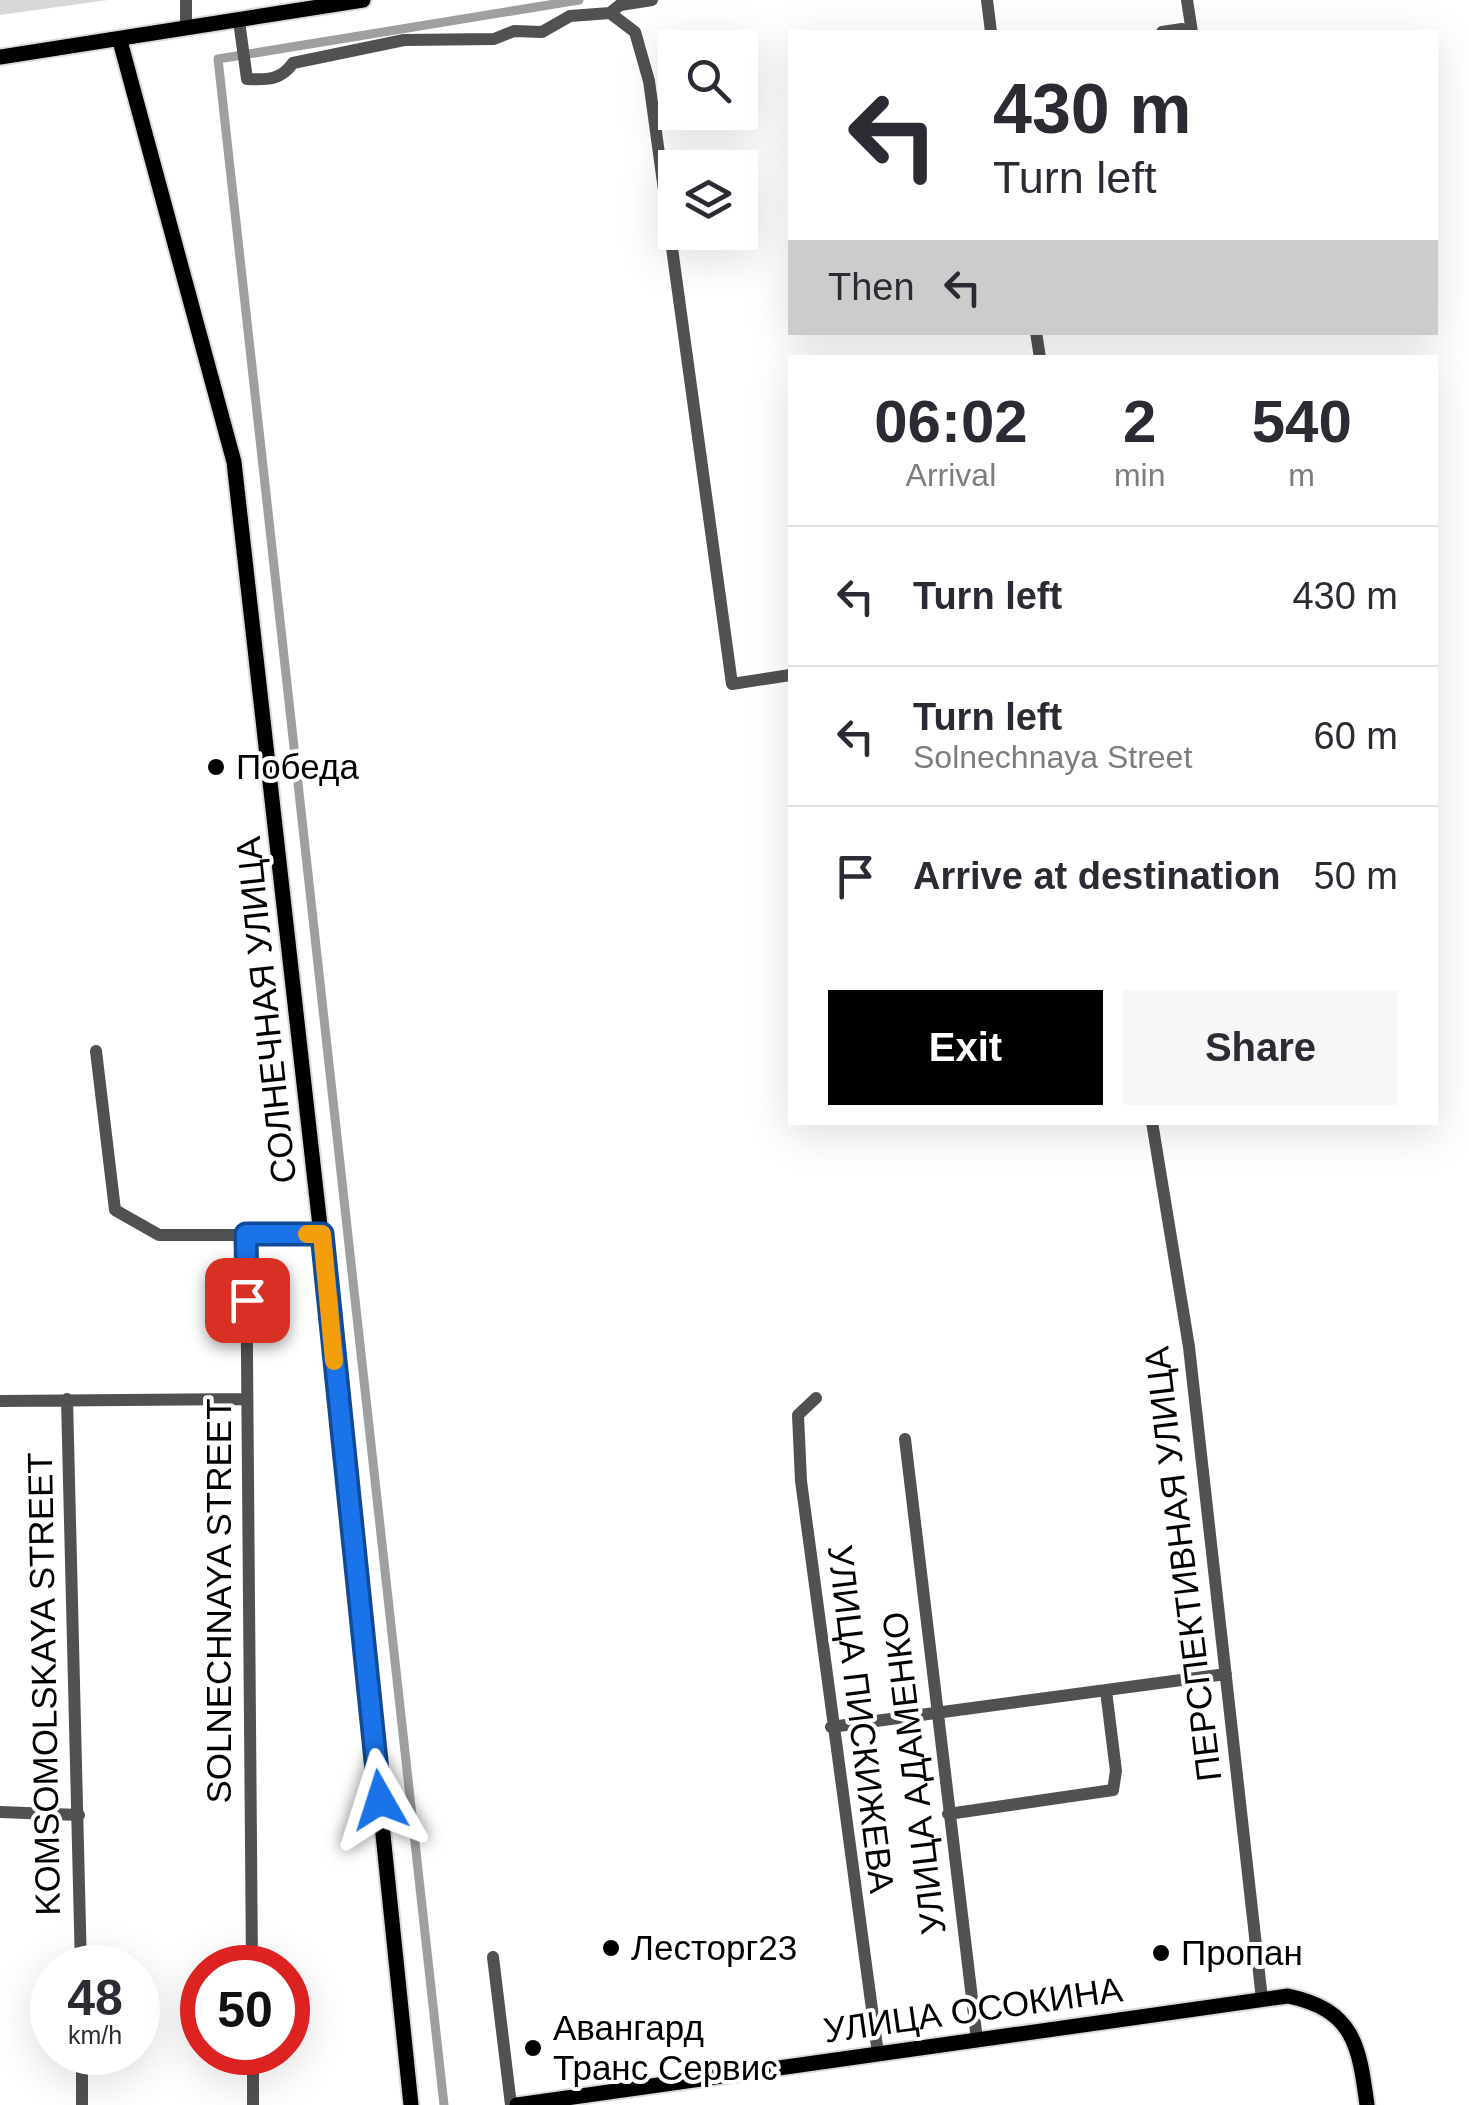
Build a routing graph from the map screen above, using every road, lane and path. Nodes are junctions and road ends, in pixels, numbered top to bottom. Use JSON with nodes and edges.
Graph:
{"nodes":[{"id":1,"x":186,"y":0,"type":"edge"},
{"id":2,"x":363,"y":0,"type":"edge"},
{"id":3,"x":652,"y":0,"type":"edge"},
{"id":4,"x":987,"y":0,"type":"edge"},
{"id":5,"x":1187,"y":0,"type":"edge"},
{"id":6,"x":610,"y":13,"type":"junction"},
{"id":7,"x":239,"y":22,"type":"junction"},
{"id":8,"x":186,"y":28,"type":"junction"},
{"id":9,"x":991,"y":30,"type":"edge"},
{"id":10,"x":1187,"y":30,"type":"edge"},
{"id":11,"x":120,"y":41,"type":"junction"},
{"id":12,"x":0,"y":57,"type":"edge"},
{"id":13,"x":788,"y":676,"type":"edge"},
{"id":14,"x":96,"y":1051,"type":"dead end"},
{"id":15,"x":1152,"y":1125,"type":"edge"},
{"id":16,"x":246,"y":1234,"type":"junction"},
{"id":17,"x":322,"y":1234,"type":"junction"},
{"id":18,"x":67,"y":1398,"type":"junction"},
{"id":19,"x":816,"y":1398,"type":"dead end"},
{"id":20,"x":247,"y":1399,"type":"junction"},
{"id":21,"x":0,"y":1401,"type":"edge"},
{"id":22,"x":905,"y":1439,"type":"dead end"},
{"id":23,"x":1226,"y":1674,"type":"junction"},
{"id":24,"x":1106,"y":1691,"type":"junction"},
{"id":25,"x":936,"y":1714,"type":"junction"},
{"id":26,"x":832,"y":1728,"type":"junction"},
{"id":27,"x":0,"y":1812,"type":"edge"},
{"id":28,"x":948,"y":1814,"type":"junction"},
{"id":29,"x":78,"y":1815,"type":"junction"},
{"id":30,"x":80,"y":1945,"type":"edge"},
{"id":31,"x":252,"y":1945,"type":"edge"},
{"id":32,"x":493,"y":1957,"type":"dead end"},
{"id":33,"x":1262,"y":1999,"type":"junction"},
{"id":34,"x":977,"y":2040,"type":"junction"},
{"id":35,"x":878,"y":2054,"type":"junction"},
{"id":36,"x":82,"y":2075,"type":"edge"},
{"id":37,"x":253,"y":2075,"type":"edge"},
{"id":38,"x":82,"y":2105,"type":"edge"},
{"id":39,"x":254,"y":2105,"type":"edge"},
{"id":40,"x":411,"y":2105,"type":"edge"},
{"id":41,"x":514,"y":2105,"type":"edge"},
{"id":42,"x":1367,"y":2105,"type":"edge"}],
"edges":[{"from":1,"to":8,"type":"street"},
{"from":2,"to":7,"type":"main road"},
{"from":3,"to":6,"type":"street"},
{"from":4,"to":9,"type":"street"},
{"from":5,"to":10,"type":"street"},
{"from":6,"to":7,"type":"street"},
{"from":6,"to":13,"type":"street"},
{"from":7,"to":8,"type":"main road"},
{"from":8,"to":11,"type":"main road"},
{"from":11,"to":12,"type":"main road"},
{"from":11,"to":17,"type":"main road","name":"СОЛНЕЧНАЯ УЛИЦА"},
{"from":14,"to":16,"type":"street"},
{"from":15,"to":23,"type":"street","name":"ПЕРСПЕКТИВНАЯ УЛИЦА"},
{"from":16,"to":17,"type":"street"},
{"from":16,"to":20,"type":"street","name":"SOLNECHNAYA STREET"},
{"from":17,"to":40,"type":"main road","name":"СОЛНЕЧНАЯ УЛИЦА"},
{"from":18,"to":20,"type":"street"},
{"from":18,"to":21,"type":"street"},
{"from":18,"to":29,"type":"street","name":"KOMSOMOLSKAYA STREET"},
{"from":19,"to":26,"type":"street","name":"УЛИЦА ПИСКИЖЕВА"},
{"from":20,"to":31,"type":"street","name":"SOLNECHNAYA STREET"},
{"from":22,"to":25,"type":"street","name":"УЛИЦА АДАМЕНКО"},
{"from":23,"to":24,"type":"street"},
{"from":23,"to":33,"type":"street","name":"ПЕРСПЕКТИВНАЯ УЛИЦА"},
{"from":24,"to":25,"type":"street"},
{"from":24,"to":28,"type":"street"},
{"from":25,"to":26,"type":"street"},
{"from":25,"to":28,"type":"street","name":"УЛИЦА АДАМЕНКО"},
{"from":26,"to":35,"type":"street","name":"УЛИЦА ПИСКИЖЕВА"},
{"from":27,"to":29,"type":"street"},
{"from":28,"to":34,"type":"street","name":"УЛИЦА АДАМЕНКО"},
{"from":29,"to":30,"type":"street","name":"KOMSOMOLSKAYA STREET"},
{"from":32,"to":41,"type":"street"},
{"from":33,"to":34,"type":"main road","name":"УЛИЦА ОСОКИНА"},
{"from":33,"to":42,"type":"main road","name":"УЛИЦА ОСОКИНА"},
{"from":34,"to":35,"type":"main road","name":"УЛИЦА ОСОКИНА"},
{"from":35,"to":41,"type":"main road","name":"УЛИЦА ОСОКИНА"},
{"from":36,"to":38,"type":"street"},
{"from":37,"to":39,"type":"street"}]}
